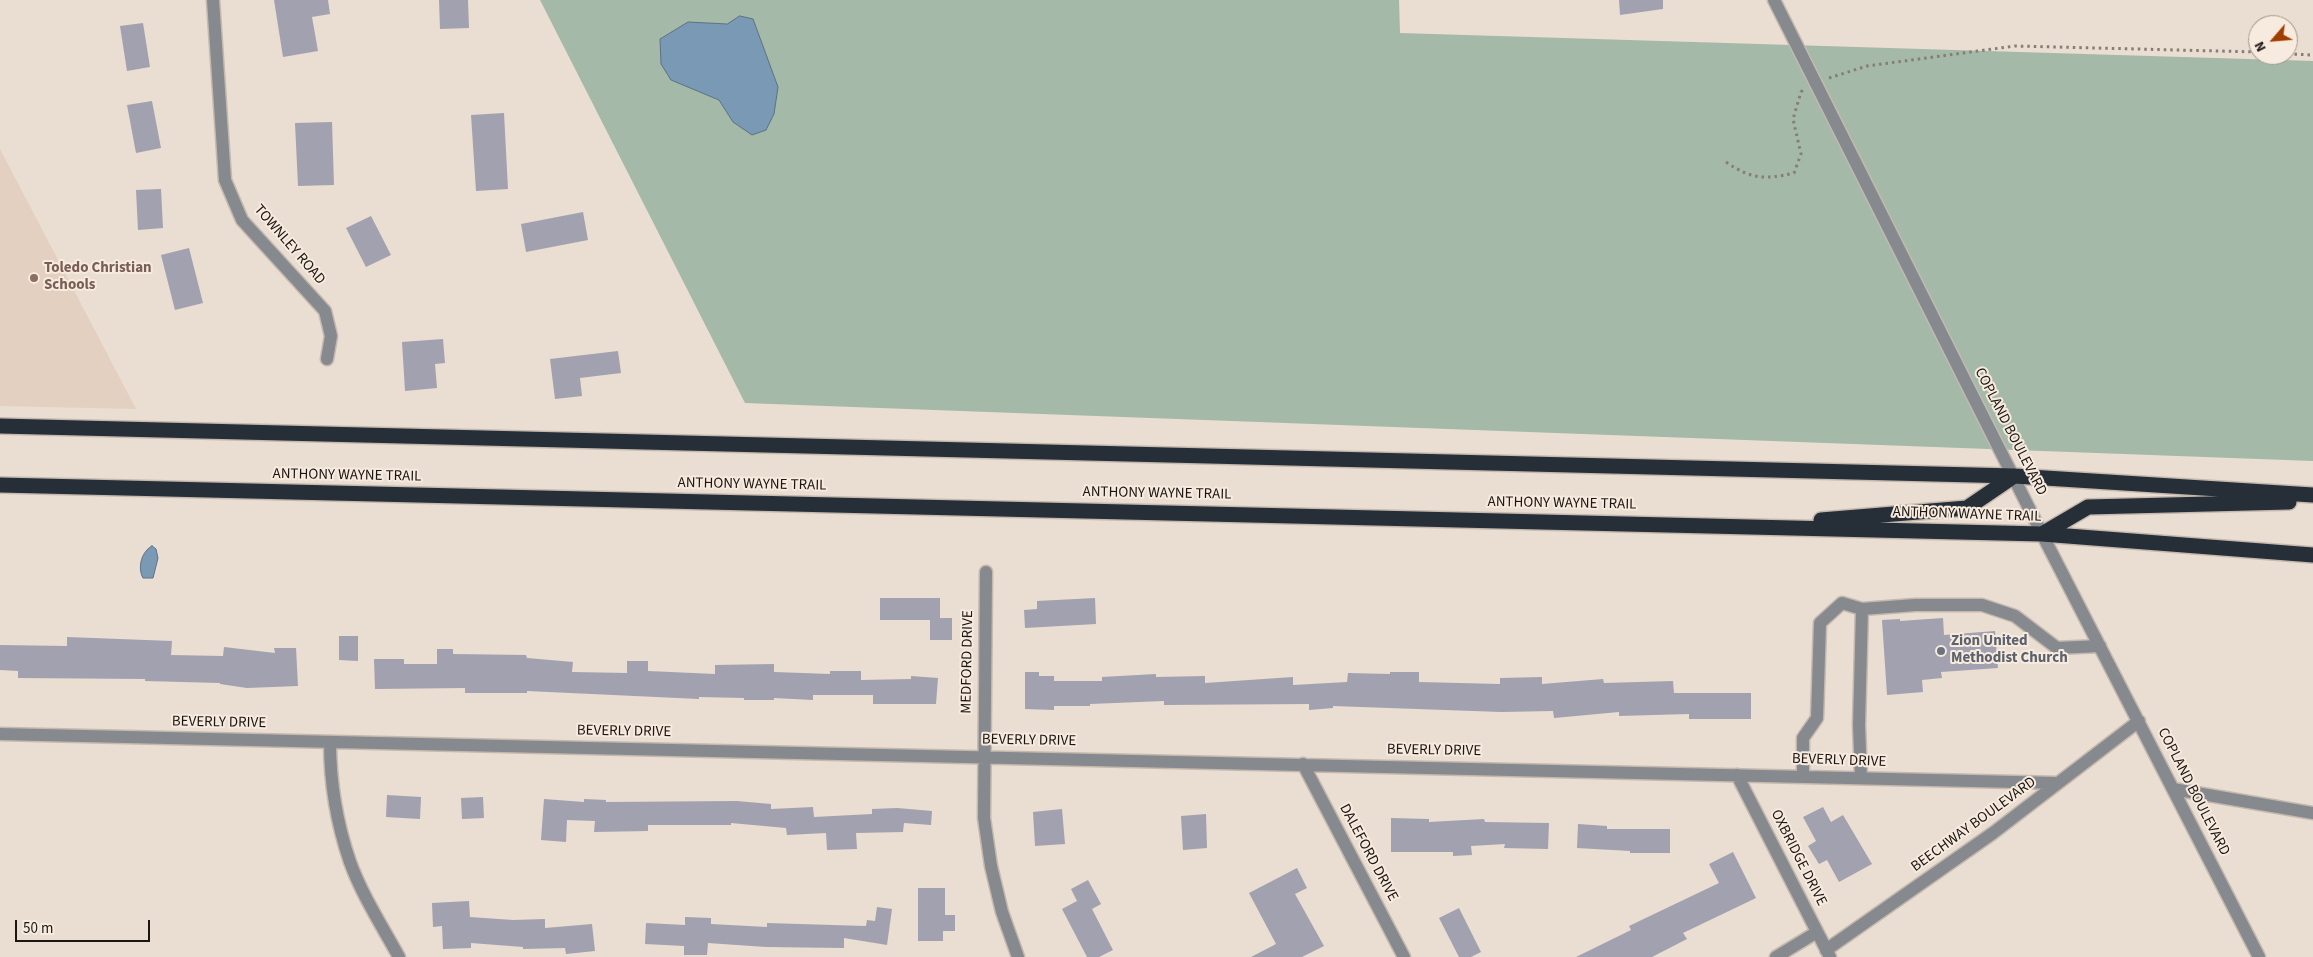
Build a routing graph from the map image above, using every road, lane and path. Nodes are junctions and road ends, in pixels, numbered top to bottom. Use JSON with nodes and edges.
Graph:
{"nodes":[{"id":1,"x":213,"y":0,"type":"edge"},
{"id":2,"x":1774,"y":0,"type":"edge"},
{"id":3,"x":2248,"y":52,"type":"edge"},
{"id":4,"x":2298,"y":54,"type":"edge"},
{"id":5,"x":2313,"y":55,"type":"edge"},
{"id":6,"x":1815,"y":83,"type":"junction"},
{"id":7,"x":1726,"y":162,"type":"dead end"},
{"id":8,"x":327,"y":359,"type":"dead end"},
{"id":9,"x":0,"y":426,"type":"edge"},
{"id":10,"x":2014,"y":476,"type":"junction"},
{"id":11,"x":0,"y":486,"type":"edge"},
{"id":12,"x":2313,"y":495,"type":"edge"},
{"id":13,"x":2313,"y":501,"type":"edge"},
{"id":14,"x":1741,"y":526,"type":"junction"},
{"id":15,"x":2042,"y":534,"type":"junction"},
{"id":16,"x":2313,"y":555,"type":"edge"},
{"id":17,"x":986,"y":572,"type":"dead end"},
{"id":18,"x":1862,"y":609,"type":"junction"},
{"id":19,"x":2100,"y":646,"type":"junction"},
{"id":20,"x":2138,"y":722,"type":"junction"},
{"id":21,"x":0,"y":734,"type":"edge"},
{"id":22,"x":330,"y":742,"type":"junction"},
{"id":23,"x":983,"y":756,"type":"junction"},
{"id":24,"x":1303,"y":764,"type":"junction"},
{"id":25,"x":1736,"y":775,"type":"junction"},
{"id":26,"x":1803,"y":776,"type":"junction"},
{"id":27,"x":1861,"y":778,"type":"junction"},
{"id":28,"x":2057,"y":783,"type":"junction"},
{"id":29,"x":2173,"y":789,"type":"junction"},
{"id":30,"x":2313,"y":813,"type":"edge"},
{"id":31,"x":1817,"y":932,"type":"junction"},
{"id":32,"x":1828,"y":954,"type":"edge"},
{"id":33,"x":399,"y":957,"type":"edge"},
{"id":34,"x":1018,"y":957,"type":"edge"},
{"id":35,"x":1404,"y":957,"type":"edge"},
{"id":36,"x":1776,"y":957,"type":"edge"},
{"id":37,"x":2259,"y":957,"type":"edge"}],
"edges":[{"from":1,"to":8,"type":"street","name":"TOWNLEY ROAD"},
{"from":2,"to":6,"type":"street","name":"COPLAND BOULEVARD"},
{"from":3,"to":6,"type":"path"},
{"from":4,"to":5,"type":"path"},
{"from":6,"to":7,"type":"path"},
{"from":6,"to":10,"type":"street","name":"COPLAND BOULEVARD"},
{"from":9,"to":10,"type":"highway"},
{"from":10,"to":12,"type":"highway"},
{"from":10,"to":14,"type":"highway"},
{"from":10,"to":15,"type":"street","name":"COPLAND BOULEVARD"},
{"from":11,"to":14,"type":"highway","name":"ANTHONY WAYNE TRAIL"},
{"from":13,"to":15,"type":"highway"},
{"from":14,"to":15,"type":"highway","name":"ANTHONY WAYNE TRAIL"},
{"from":15,"to":16,"type":"highway","name":"ANTHONY WAYNE TRAIL"},
{"from":15,"to":19,"type":"street","name":"COPLAND BOULEVARD"},
{"from":17,"to":23,"type":"street","name":"MEDFORD DRIVE"},
{"from":18,"to":19,"type":"street"},
{"from":18,"to":26,"type":"street"},
{"from":18,"to":27,"type":"street"},
{"from":19,"to":20,"type":"street","name":"COPLAND BOULEVARD"},
{"from":20,"to":28,"type":"street","name":"BEECHWAY BOULEVARD"},
{"from":20,"to":29,"type":"street","name":"COPLAND BOULEVARD"},
{"from":21,"to":22,"type":"street","name":"BEVERLY DRIVE"},
{"from":22,"to":23,"type":"street","name":"BEVERLY DRIVE"},
{"from":22,"to":33,"type":"street"},
{"from":23,"to":24,"type":"street","name":"BEVERLY DRIVE"},
{"from":23,"to":34,"type":"street","name":"MEDFORD DRIVE"},
{"from":24,"to":25,"type":"street","name":"BEVERLY DRIVE"},
{"from":24,"to":35,"type":"street","name":"DALEFORD DRIVE"},
{"from":25,"to":26,"type":"street","name":"BEVERLY DRIVE"},
{"from":25,"to":31,"type":"street","name":"OXBRIDGE DRIVE"},
{"from":26,"to":27,"type":"street","name":"BEVERLY DRIVE"},
{"from":27,"to":28,"type":"street","name":"BEVERLY DRIVE"},
{"from":28,"to":32,"type":"street","name":"BEECHWAY BOULEVARD"},
{"from":29,"to":30,"type":"street"},
{"from":29,"to":37,"type":"street","name":"COPLAND BOULEVARD"},
{"from":31,"to":32,"type":"street","name":"OXBRIDGE DRIVE"},
{"from":31,"to":36,"type":"street"}]}
